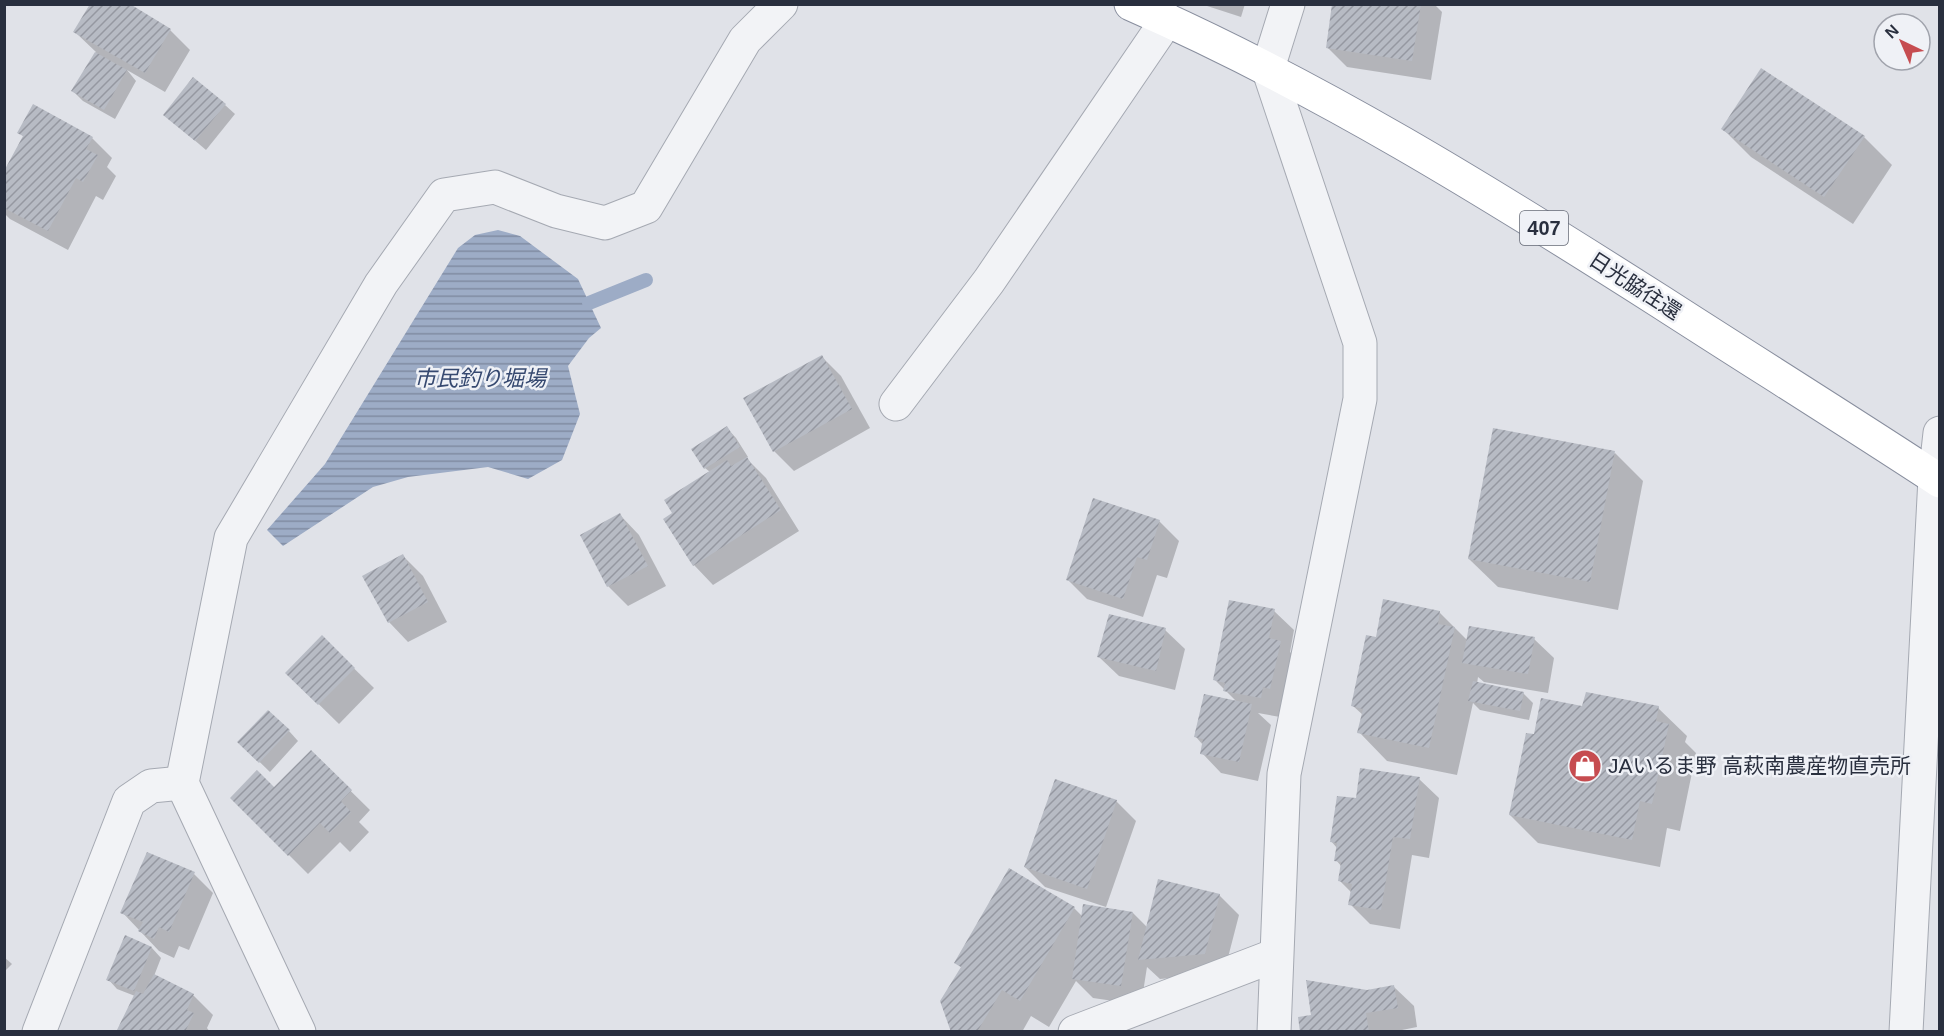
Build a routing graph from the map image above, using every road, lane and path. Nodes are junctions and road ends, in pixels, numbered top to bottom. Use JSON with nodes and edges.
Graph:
{"nodes":[{"id":1,"x":781,"y":4,"type":"edge"},
{"id":2,"x":1131,"y":4,"type":"edge"},
{"id":3,"x":1288,"y":4,"type":"edge"},
{"id":4,"x":1167,"y":20,"type":"junction"},
{"id":5,"x":1268,"y":68,"type":"junction"},
{"id":6,"x":897,"y":404,"type":"dead end"},
{"id":7,"x":1940,"y":433,"type":"edge"},
{"id":8,"x":1937,"y":479,"type":"edge"},
{"id":9,"x":182,"y":783,"type":"junction"},
{"id":10,"x":1276,"y":955,"type":"junction"},
{"id":11,"x":39,"y":1032,"type":"edge"},
{"id":12,"x":299,"y":1032,"type":"edge"},
{"id":13,"x":1075,"y":1032,"type":"edge"},
{"id":14,"x":1274,"y":1032,"type":"edge"},
{"id":15,"x":1906,"y":1032,"type":"edge"}],
"edges":[{"from":1,"to":9,"type":"street"},
{"from":2,"to":4,"type":"highway","name":"日光脇往還","number":"407"},
{"from":3,"to":5,"type":"street"},
{"from":4,"to":5,"type":"highway","name":"日光脇往還","number":"407"},
{"from":4,"to":6,"type":"street"},
{"from":5,"to":8,"type":"highway","name":"日光脇往還","number":"407"},
{"from":5,"to":10,"type":"street"},
{"from":7,"to":8,"type":"street"},
{"from":8,"to":15,"type":"street"},
{"from":9,"to":11,"type":"street"},
{"from":9,"to":12,"type":"street"},
{"from":10,"to":13,"type":"street"},
{"from":10,"to":14,"type":"street"}]}
